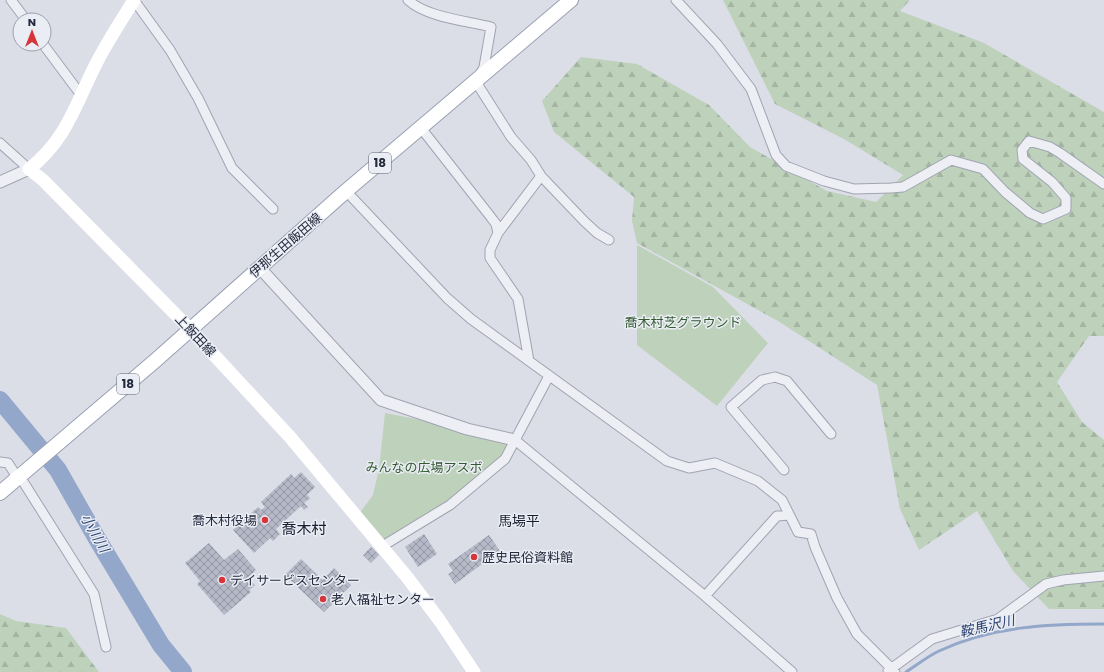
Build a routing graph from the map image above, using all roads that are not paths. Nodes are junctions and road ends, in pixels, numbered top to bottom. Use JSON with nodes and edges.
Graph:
{"nodes":[{"id":1,"x":12,"y":0,"type":"edge"},
{"id":2,"x":134,"y":0,"type":"edge"},
{"id":3,"x":408,"y":0,"type":"edge"},
{"id":4,"x":572,"y":0,"type":"edge"},
{"id":5,"x":676,"y":0,"type":"edge"},
{"id":6,"x":20,"y":12,"type":"edge"},
{"id":7,"x":49,"y":52,"type":"edge"},
{"id":8,"x":476,"y":82,"type":"junction"},
{"id":9,"x":81,"y":95,"type":"junction"},
{"id":10,"x":421,"y":128,"type":"junction"},
{"id":11,"x":0,"y":143,"type":"edge"},
{"id":12,"x":28,"y":169,"type":"junction"},
{"id":13,"x":541,"y":176,"type":"junction"},
{"id":14,"x":0,"y":182,"type":"edge"},
{"id":15,"x":1104,"y":184,"type":"edge"},
{"id":16,"x":346,"y":191,"type":"junction"},
{"id":17,"x":273,"y":209,"type":"dead end"},
{"id":18,"x":498,"y":233,"type":"junction"},
{"id":19,"x":609,"y":240,"type":"dead end"},
{"id":20,"x":260,"y":267,"type":"junction"},
{"id":21,"x":190,"y":329,"type":"junction"},
{"id":22,"x":529,"y":361,"type":"junction"},
{"id":23,"x":549,"y":376,"type":"junction"},
{"id":24,"x":831,"y":434,"type":"dead end"},
{"id":25,"x":515,"y":440,"type":"junction"},
{"id":26,"x":0,"y":462,"type":"edge"},
{"id":27,"x":784,"y":470,"type":"dead end"},
{"id":28,"x":21,"y":478,"type":"junction"},
{"id":29,"x":0,"y":493,"type":"edge"},
{"id":30,"x":789,"y":515,"type":"junction"},
{"id":31,"x":381,"y":547,"type":"junction"},
{"id":32,"x":1104,"y":576,"type":"edge"},
{"id":33,"x":705,"y":596,"type":"junction"},
{"id":34,"x":106,"y":647,"type":"dead end"},
{"id":35,"x":892,"y":671,"type":"edge"},
{"id":36,"x":474,"y":672,"type":"edge"},
{"id":37,"x":792,"y":672,"type":"edge"}],
"edges":[{"from":1,"to":6,"type":"street"},
{"from":2,"to":9,"type":"main road"},
{"from":2,"to":17,"type":"street"},
{"from":3,"to":8,"type":"street"},
{"from":4,"to":8,"type":"main road","name":"伊那生田飯田線","number":"18"},
{"from":5,"to":15,"type":"street"},
{"from":7,"to":9,"type":"street"},
{"from":8,"to":10,"type":"main road","name":"伊那生田飯田線","number":"18"},
{"from":8,"to":13,"type":"street"},
{"from":9,"to":12,"type":"main road"},
{"from":10,"to":16,"type":"main road","name":"伊那生田飯田線","number":"18"},
{"from":10,"to":18,"type":"street"},
{"from":11,"to":12,"type":"street"},
{"from":12,"to":14,"type":"street"},
{"from":12,"to":21,"type":"main road","name":"上飯田線"},
{"from":13,"to":18,"type":"street"},
{"from":13,"to":19,"type":"street"},
{"from":16,"to":20,"type":"main road","name":"伊那生田飯田線","number":"18"},
{"from":16,"to":22,"type":"street"},
{"from":18,"to":22,"type":"street"},
{"from":20,"to":21,"type":"main road","name":"伊那生田飯田線","number":"18"},
{"from":20,"to":25,"type":"street"},
{"from":21,"to":28,"type":"main road","name":"伊那生田飯田線","number":"18"},
{"from":21,"to":31,"type":"main road","name":"上飯田線"},
{"from":22,"to":23,"type":"street"},
{"from":23,"to":25,"type":"street"},
{"from":23,"to":30,"type":"street"},
{"from":24,"to":27,"type":"street"},
{"from":25,"to":31,"type":"street"},
{"from":25,"to":33,"type":"street"},
{"from":26,"to":28,"type":"street"},
{"from":28,"to":29,"type":"main road","name":"伊那生田飯田線","number":"18"},
{"from":28,"to":34,"type":"street"},
{"from":30,"to":33,"type":"street"},
{"from":30,"to":35,"type":"street"},
{"from":31,"to":36,"type":"main road","name":"上飯田線"},
{"from":32,"to":35,"type":"street"},
{"from":33,"to":37,"type":"street"}]}
